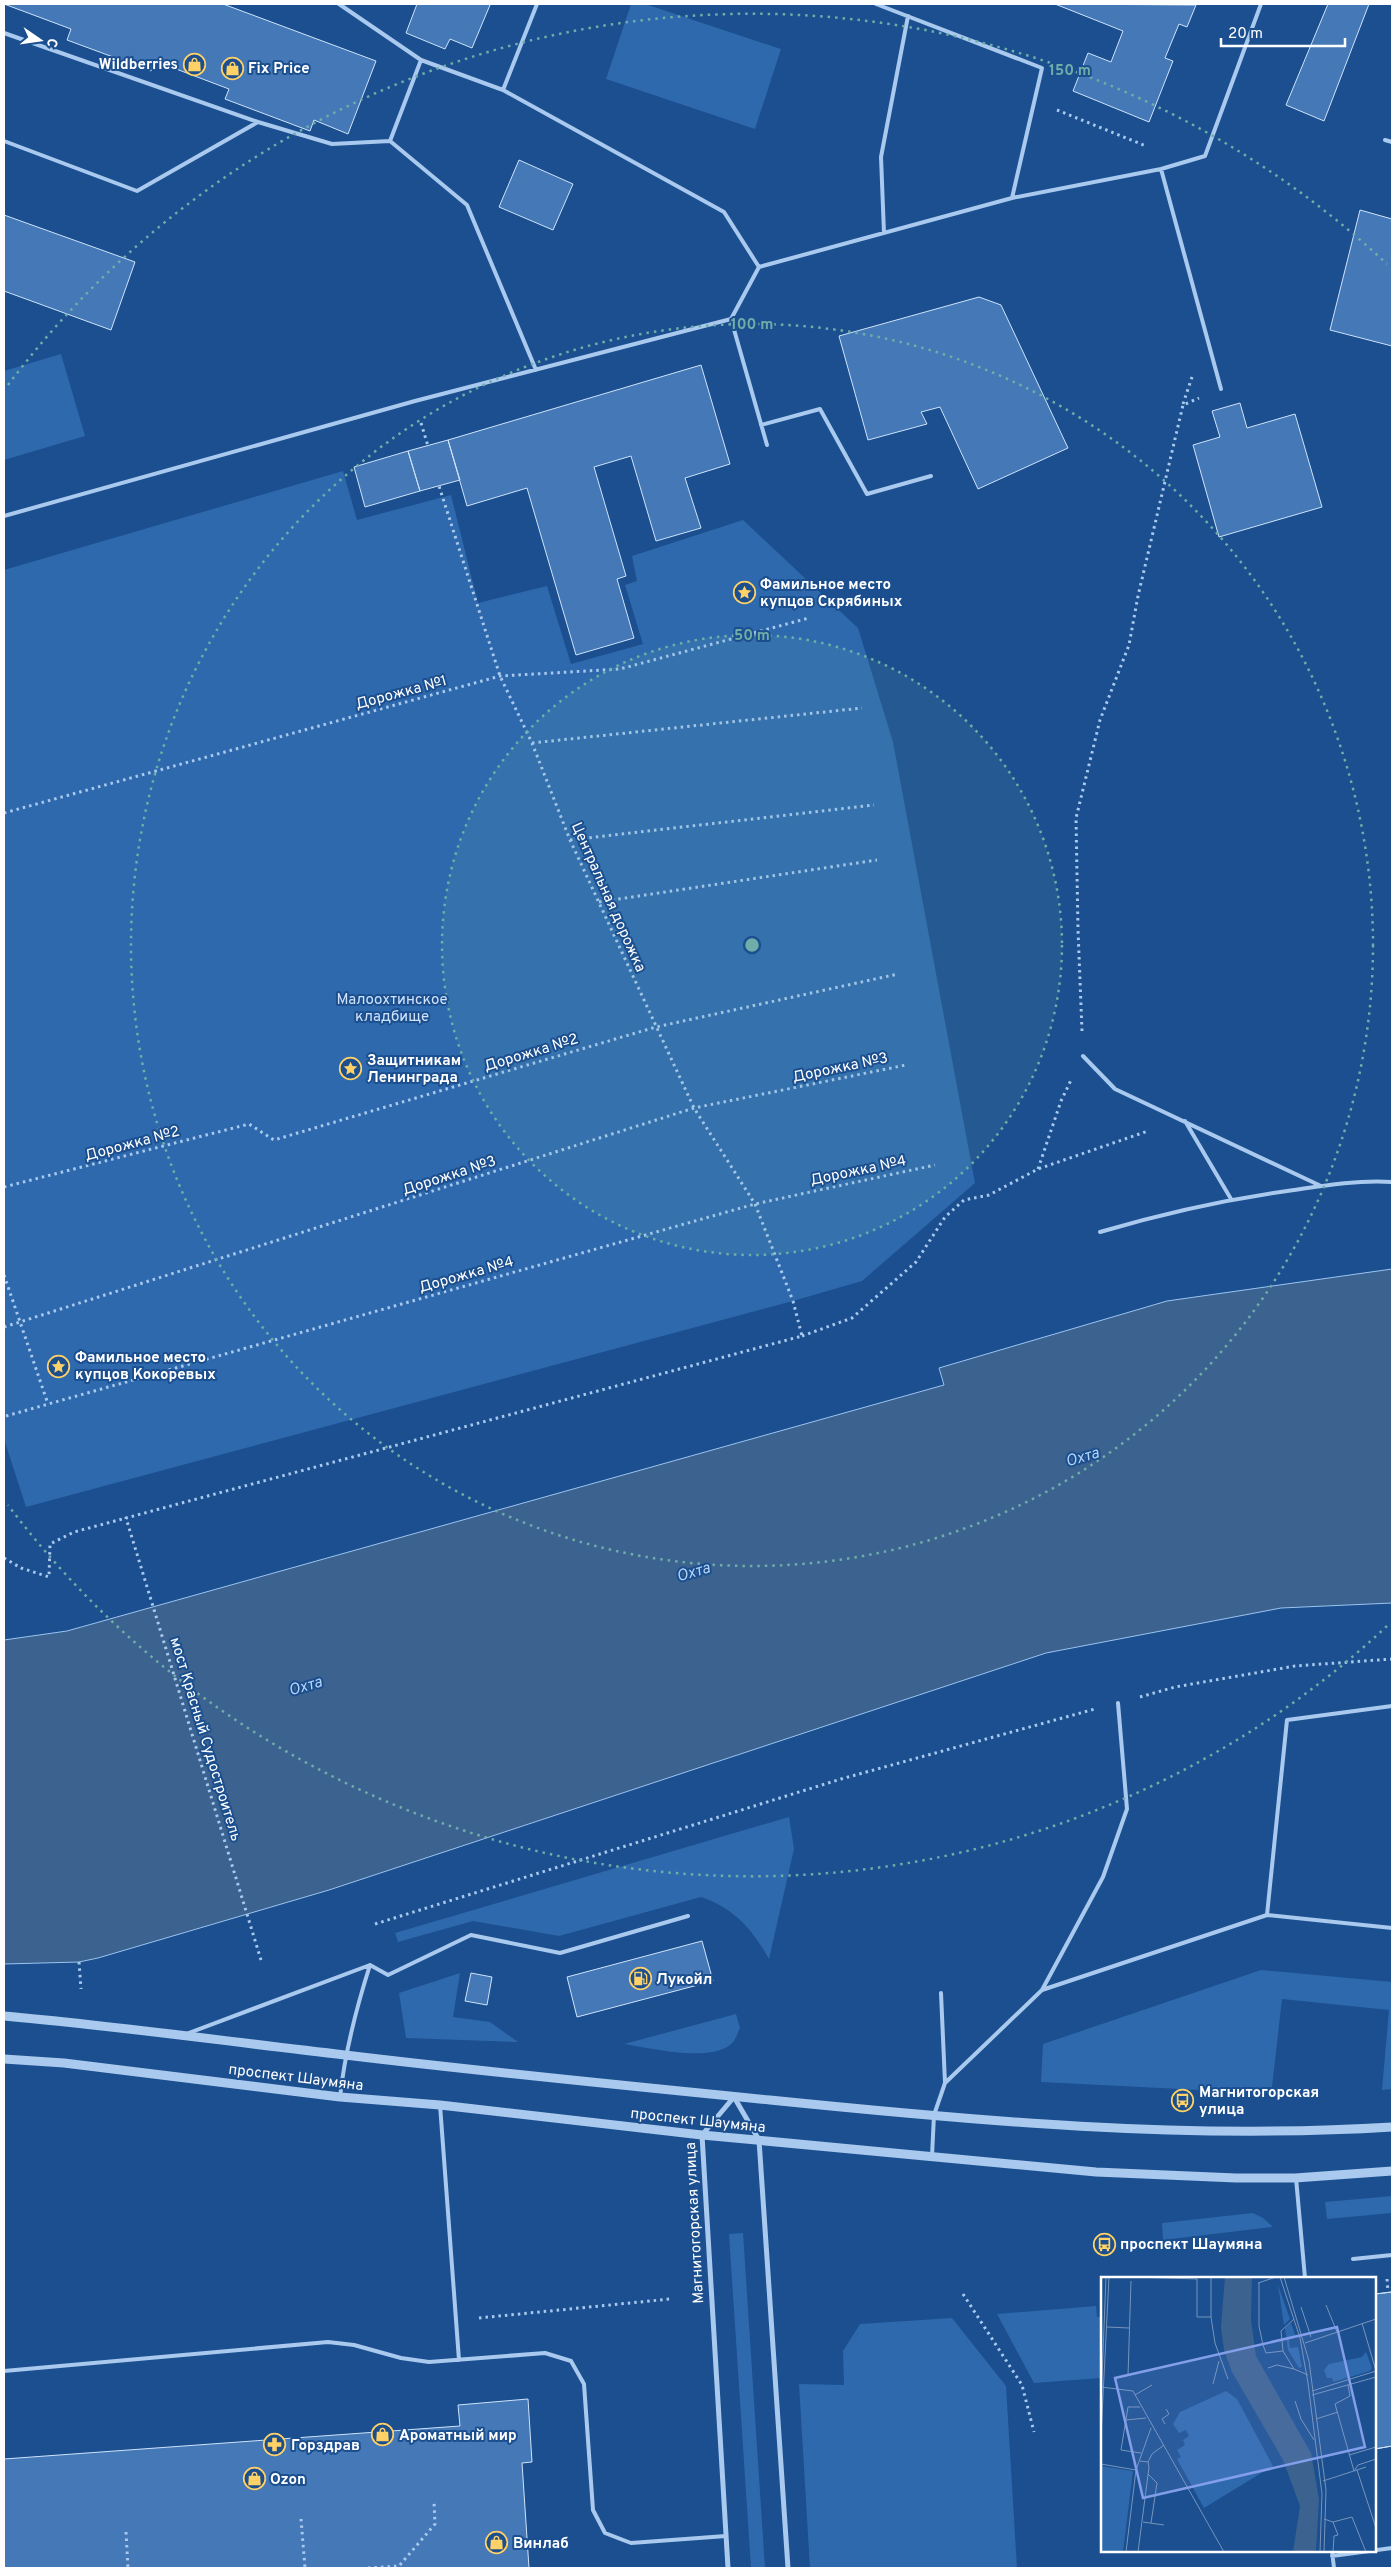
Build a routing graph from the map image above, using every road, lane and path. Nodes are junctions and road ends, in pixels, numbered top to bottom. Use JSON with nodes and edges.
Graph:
{"nodes":[{"id":1,"x":339,"y":4,"type":"edge"},
{"id":2,"x":537,"y":4,"type":"edge"},
{"id":3,"x":876,"y":4,"type":"edge"},
{"id":4,"x":1261,"y":4,"type":"edge"},
{"id":5,"x":908,"y":16,"type":"junction"},
{"id":6,"x":4,"y":34,"type":"edge"},
{"id":7,"x":421,"y":60,"type":"junction"},
{"id":8,"x":503,"y":90,"type":"junction"},
{"id":9,"x":1035,"y":101,"type":"junction"},
{"id":10,"x":258,"y":122,"type":"junction"},
{"id":11,"x":1386,"y":140,"type":"dead end"},
{"id":12,"x":4,"y":141,"type":"edge"},
{"id":13,"x":390,"y":141,"type":"junction"},
{"id":14,"x":1392,"y":142,"type":"edge"},
{"id":15,"x":1147,"y":147,"type":"dead end"},
{"id":16,"x":1161,"y":169,"type":"junction"},
{"id":17,"x":1012,"y":198,"type":"junction"},
{"id":18,"x":884,"y":233,"type":"junction"},
{"id":19,"x":759,"y":267,"type":"junction"},
{"id":20,"x":731,"y":319,"type":"junction"},
{"id":21,"x":536,"y":370,"type":"junction"},
{"id":22,"x":1221,"y":389,"type":"joint"},
{"id":23,"x":761,"y":425,"type":"junction"},
{"id":24,"x":767,"y":445,"type":"dead end"},
{"id":25,"x":931,"y":476,"type":"dead end"},
{"id":26,"x":439,"y":486,"type":"dead end"},
{"id":27,"x":4,"y":516,"type":"edge"},
{"id":28,"x":809,"y":618,"type":"dead end"},
{"id":29,"x":500,"y":676,"type":"junction"},
{"id":30,"x":862,"y":708,"type":"dead end"},
{"id":31,"x":532,"y":743,"type":"junction"},
{"id":32,"x":874,"y":805,"type":"dead end"},
{"id":33,"x":4,"y":813,"type":"edge"},
{"id":34,"x":570,"y":840,"type":"junction"},
{"id":35,"x":877,"y":860,"type":"dead end"},
{"id":36,"x":599,"y":902,"type":"junction"},
{"id":37,"x":898,"y":974,"type":"dead end"},
{"id":38,"x":656,"y":1027,"type":"junction"},
{"id":39,"x":1083,"y":1056,"type":"junction"},
{"id":40,"x":906,"y":1065,"type":"dead end"},
{"id":41,"x":694,"y":1108,"type":"junction"},
{"id":42,"x":1184,"y":1120,"type":"junction"},
{"id":43,"x":935,"y":1165,"type":"dead end"},
{"id":44,"x":1038,"y":1169,"type":"junction"},
{"id":45,"x":1392,"y":1182,"type":"edge"},
{"id":46,"x":1322,"y":1186,"type":"junction"},
{"id":47,"x":4,"y":1187,"type":"edge"},
{"id":48,"x":1231,"y":1198,"type":"junction"},
{"id":49,"x":754,"y":1204,"type":"junction"},
{"id":50,"x":1100,"y":1232,"type":"dead end"},
{"id":51,"x":4,"y":1275,"type":"edge"},
{"id":52,"x":20,"y":1323,"type":"junction"},
{"id":53,"x":4,"y":1327,"type":"edge"},
{"id":54,"x":802,"y":1336,"type":"junction"},
{"id":55,"x":48,"y":1404,"type":"junction"},
{"id":56,"x":6,"y":1416,"type":"dead end"},
{"id":57,"x":126,"y":1518,"type":"junction"},
{"id":58,"x":4,"y":1558,"type":"edge"},
{"id":59,"x":1392,"y":1658,"type":"edge"},
{"id":60,"x":1118,"y":1703,"type":"junction"},
{"id":61,"x":1392,"y":1706,"type":"edge"},
{"id":62,"x":1267,"y":1915,"type":"junction"},
{"id":63,"x":688,"y":1916,"type":"dead end"},
{"id":64,"x":375,"y":1924,"type":"dead end"},
{"id":65,"x":1392,"y":1928,"type":"edge"},
{"id":66,"x":261,"y":1960,"type":"dead end"},
{"id":67,"x":79,"y":1962,"type":"dead end"},
{"id":68,"x":370,"y":1965,"type":"junction"},
{"id":69,"x":81,"y":1989,"type":"dead end"},
{"id":70,"x":1042,"y":1990,"type":"junction"},
{"id":71,"x":941,"y":1993,"type":"dead end"},
{"id":72,"x":4,"y":2016,"type":"edge"},
{"id":73,"x":184,"y":2034,"type":"junction"},
{"id":74,"x":344,"y":2055,"type":"junction"},
{"id":75,"x":4,"y":2059,"type":"edge"},
{"id":76,"x":945,"y":2083,"type":"junction"},
{"id":77,"x":340,"y":2097,"type":"junction"},
{"id":78,"x":734,"y":2097,"type":"junction"},
{"id":79,"x":440,"y":2105,"type":"junction"},
{"id":80,"x":934,"y":2115,"type":"junction"},
{"id":81,"x":1392,"y":2127,"type":"edge"},
{"id":82,"x":702,"y":2135,"type":"junction"},
{"id":83,"x":759,"y":2140,"type":"junction"},
{"id":84,"x":932,"y":2156,"type":"junction"},
{"id":85,"x":1392,"y":2171,"type":"edge"},
{"id":86,"x":1296,"y":2178,"type":"junction"},
{"id":87,"x":1392,"y":2255,"type":"edge"},
{"id":88,"x":1353,"y":2259,"type":"dead end"},
{"id":89,"x":1305,"y":2277,"type":"edge"},
{"id":90,"x":963,"y":2294,"type":"dead end"},
{"id":91,"x":670,"y":2299,"type":"dead end"},
{"id":92,"x":456,"y":2320,"type":"junction"},
{"id":93,"x":459,"y":2360,"type":"junction"},
{"id":94,"x":4,"y":2371,"type":"edge"},
{"id":95,"x":1034,"y":2432,"type":"dead end"},
{"id":96,"x":434,"y":2502,"type":"dead end"},
{"id":97,"x":301,"y":2519,"type":"dead end"},
{"id":98,"x":126,"y":2532,"type":"dead end"},
{"id":99,"x":726,"y":2536,"type":"junction"},
{"id":100,"x":1392,"y":2548,"type":"edge"},
{"id":101,"x":1376,"y":2550,"type":"edge"},
{"id":102,"x":1332,"y":2552,"type":"edge"},
{"id":103,"x":1362,"y":2552,"type":"edge"},
{"id":104,"x":1332,"y":2556,"type":"junction"},
{"id":105,"x":128,"y":2568,"type":"edge"},
{"id":106,"x":305,"y":2568,"type":"edge"},
{"id":107,"x":368,"y":2568,"type":"edge"},
{"id":108,"x":728,"y":2568,"type":"edge"},
{"id":109,"x":788,"y":2568,"type":"edge"},
{"id":110,"x":1334,"y":2568,"type":"edge"}],
"edges":[{"from":1,"to":7,"type":"lane"},
{"from":2,"to":8,"type":"lane"},
{"from":3,"to":5,"type":"lane"},
{"from":4,"to":16,"type":"lane"},
{"from":5,"to":9,"type":"lane"},
{"from":5,"to":18,"type":"lane"},
{"from":6,"to":10,"type":"lane"},
{"from":7,"to":8,"type":"lane"},
{"from":7,"to":13,"type":"lane"},
{"from":8,"to":19,"type":"lane"},
{"from":9,"to":15,"type":"path"},
{"from":9,"to":17,"type":"lane"},
{"from":10,"to":12,"type":"lane"},
{"from":10,"to":13,"type":"lane"},
{"from":11,"to":14,"type":"lane"},
{"from":13,"to":21,"type":"lane"},
{"from":16,"to":17,"type":"lane"},
{"from":16,"to":22,"type":"lane"},
{"from":17,"to":18,"type":"lane"},
{"from":18,"to":19,"type":"lane"},
{"from":19,"to":20,"type":"lane"},
{"from":20,"to":21,"type":"lane"},
{"from":20,"to":23,"type":"lane"},
{"from":21,"to":27,"type":"lane"},
{"from":22,"to":39,"type":"path"},
{"from":23,"to":24,"type":"lane"},
{"from":23,"to":25,"type":"lane"},
{"from":26,"to":29,"type":"path","name":"Центральная дорожка"},
{"from":28,"to":29,"type":"path","name":"Дорожка №1"},
{"from":29,"to":31,"type":"path","name":"Центральная дорожка"},
{"from":29,"to":33,"type":"path","name":"Дорожка №1"},
{"from":30,"to":31,"type":"path"},
{"from":31,"to":34,"type":"path","name":"Центральная дорожка"},
{"from":32,"to":34,"type":"path"},
{"from":34,"to":36,"type":"path","name":"Центральная дорожка"},
{"from":35,"to":36,"type":"path"},
{"from":36,"to":38,"type":"path","name":"Центральная дорожка"},
{"from":37,"to":38,"type":"path","name":"Дорожка №2"},
{"from":38,"to":41,"type":"path","name":"Центральная дорожка"},
{"from":38,"to":47,"type":"path","name":"Дорожка №2"},
{"from":39,"to":42,"type":"lane"},
{"from":39,"to":44,"type":"path"},
{"from":40,"to":41,"type":"path","name":"Дорожка №3"},
{"from":41,"to":49,"type":"path","name":"Центральная дорожка"},
{"from":41,"to":52,"type":"path","name":"Дорожка №3"},
{"from":42,"to":44,"type":"path"},
{"from":42,"to":46,"type":"lane"},
{"from":42,"to":48,"type":"lane"},
{"from":43,"to":49,"type":"path","name":"Дорожка №4"},
{"from":44,"to":54,"type":"path"},
{"from":45,"to":46,"type":"lane"},
{"from":46,"to":48,"type":"lane"},
{"from":48,"to":50,"type":"lane"},
{"from":49,"to":54,"type":"path","name":"Центральная дорожка"},
{"from":49,"to":55,"type":"path","name":"Дорожка №4"},
{"from":51,"to":52,"type":"path"},
{"from":52,"to":53,"type":"path","name":"Дорожка №3"},
{"from":52,"to":55,"type":"path"},
{"from":54,"to":57,"type":"path"},
{"from":55,"to":56,"type":"path","name":"Дорожка №4"},
{"from":57,"to":58,"type":"path"},
{"from":57,"to":66,"type":"path","name":"мост Красный Судостроитель"},
{"from":59,"to":60,"type":"path"},
{"from":60,"to":64,"type":"path"},
{"from":60,"to":70,"type":"lane"},
{"from":61,"to":62,"type":"lane"},
{"from":62,"to":65,"type":"lane"},
{"from":62,"to":70,"type":"lane"},
{"from":63,"to":68,"type":"lane"},
{"from":67,"to":69,"type":"path"},
{"from":68,"to":73,"type":"lane"},
{"from":68,"to":74,"type":"lane"},
{"from":70,"to":76,"type":"lane"},
{"from":71,"to":76,"type":"lane"},
{"from":72,"to":73,"type":"street","name":"проспект Шаумяна"},
{"from":73,"to":74,"type":"street","name":"проспект Шаумяна"},
{"from":74,"to":77,"type":"lane"},
{"from":74,"to":78,"type":"street","name":"проспект Шаумяна"},
{"from":75,"to":77,"type":"street","name":"проспект Шаумяна"},
{"from":76,"to":80,"type":"lane"},
{"from":77,"to":79,"type":"street","name":"проспект Шаумяна"},
{"from":78,"to":80,"type":"street","name":"проспект Шаумяна"},
{"from":78,"to":82,"type":"street","name":"Магнитогорская улица"},
{"from":78,"to":83,"type":"street"},
{"from":79,"to":82,"type":"street","name":"проспект Шаумяна"},
{"from":79,"to":92,"type":"lane"},
{"from":80,"to":81,"type":"street","name":"проспект Шаумяна"},
{"from":80,"to":84,"type":"lane"},
{"from":82,"to":83,"type":"street","name":"проспект Шаумяна"},
{"from":82,"to":99,"type":"street","name":"Магнитогорская улица"},
{"from":83,"to":84,"type":"street","name":"проспект Шаумяна"},
{"from":83,"to":109,"type":"street"},
{"from":84,"to":86,"type":"street","name":"проспект Шаумяна"},
{"from":85,"to":86,"type":"street","name":"проспект Шаумяна"},
{"from":86,"to":89,"type":"lane"},
{"from":87,"to":88,"type":"lane"},
{"from":90,"to":95,"type":"path"},
{"from":91,"to":92,"type":"path"},
{"from":92,"to":93,"type":"lane"},
{"from":93,"to":94,"type":"lane"},
{"from":93,"to":99,"type":"lane"},
{"from":96,"to":107,"type":"path"},
{"from":97,"to":106,"type":"path"},
{"from":98,"to":105,"type":"path"},
{"from":99,"to":108,"type":"street","name":"Магнитогорская улица"},
{"from":100,"to":101,"type":"lane"},
{"from":102,"to":104,"type":"lane"},
{"from":103,"to":104,"type":"lane"},
{"from":104,"to":110,"type":"lane"}]}
